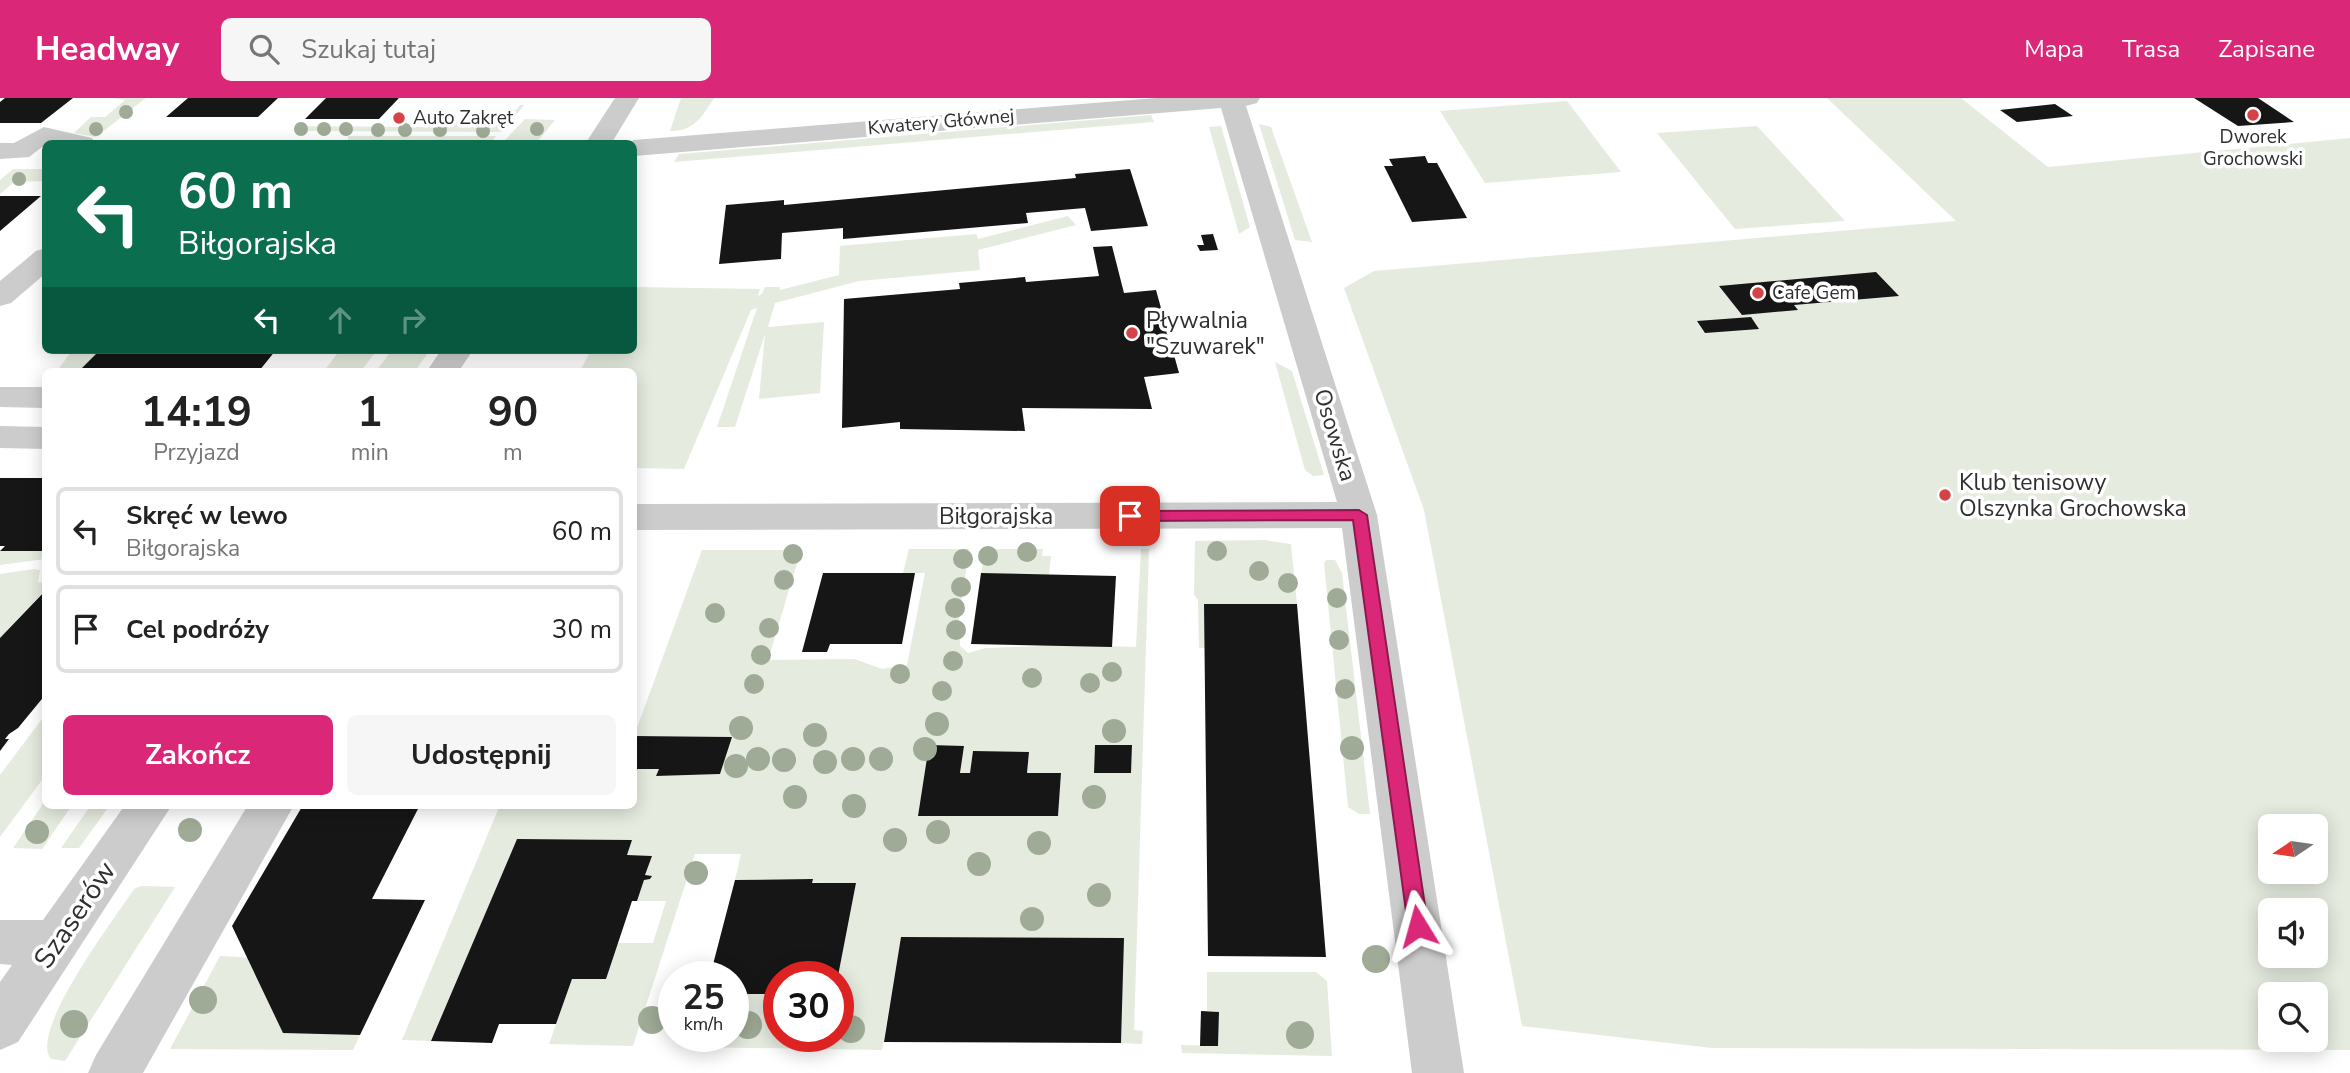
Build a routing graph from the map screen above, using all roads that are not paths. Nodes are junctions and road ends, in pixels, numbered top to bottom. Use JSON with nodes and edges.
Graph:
{"nodes":[{"id":1,"x":627,"y":98,"type":"edge"},
{"id":2,"x":1236,"y":98,"type":"edge"},
{"id":3,"x":66,"y":140,"type":"edge"},
{"id":4,"x":601,"y":140,"type":"edge"},
{"id":5,"x":637,"y":148,"type":"edge"},
{"id":6,"x":0,"y":151,"type":"edge"},
{"id":7,"x":42,"y":260,"type":"edge"},
{"id":8,"x":0,"y":297,"type":"edge"},
{"id":9,"x":0,"y":397,"type":"edge"},
{"id":10,"x":42,"y":398,"type":"edge"},
{"id":11,"x":0,"y":437,"type":"edge"},
{"id":12,"x":42,"y":438,"type":"edge"},
{"id":13,"x":1359,"y":515,"type":"junction"},
{"id":14,"x":637,"y":517,"type":"edge"},
{"id":15,"x":147,"y":809,"type":"edge"},
{"id":16,"x":270,"y":809,"type":"edge"},
{"id":17,"x":0,"y":942,"type":"edge"},
{"id":18,"x":56,"y":943,"type":"junction"},
{"id":19,"x":0,"y":1025,"type":"edge"},
{"id":20,"x":114,"y":1073,"type":"edge"},
{"id":21,"x":1438,"y":1073,"type":"edge"}],
"edges":[{"from":1,"to":4,"type":"street"},
{"from":2,"to":5,"type":"street","name":"Kwatery Głównej"},
{"from":2,"to":13,"type":"street","name":"Osowska"},
{"from":3,"to":6,"type":"street"},
{"from":7,"to":8,"type":"street"},
{"from":9,"to":10,"type":"street"},
{"from":11,"to":12,"type":"street"},
{"from":13,"to":14,"type":"street","name":"Biłgorajska"},
{"from":13,"to":21,"type":"street","name":"Osowska"},
{"from":15,"to":18,"type":"street","name":"Szaserów"},
{"from":16,"to":20,"type":"street"},
{"from":17,"to":18,"type":"street"},
{"from":18,"to":19,"type":"street","name":"Szaserów"}]}
